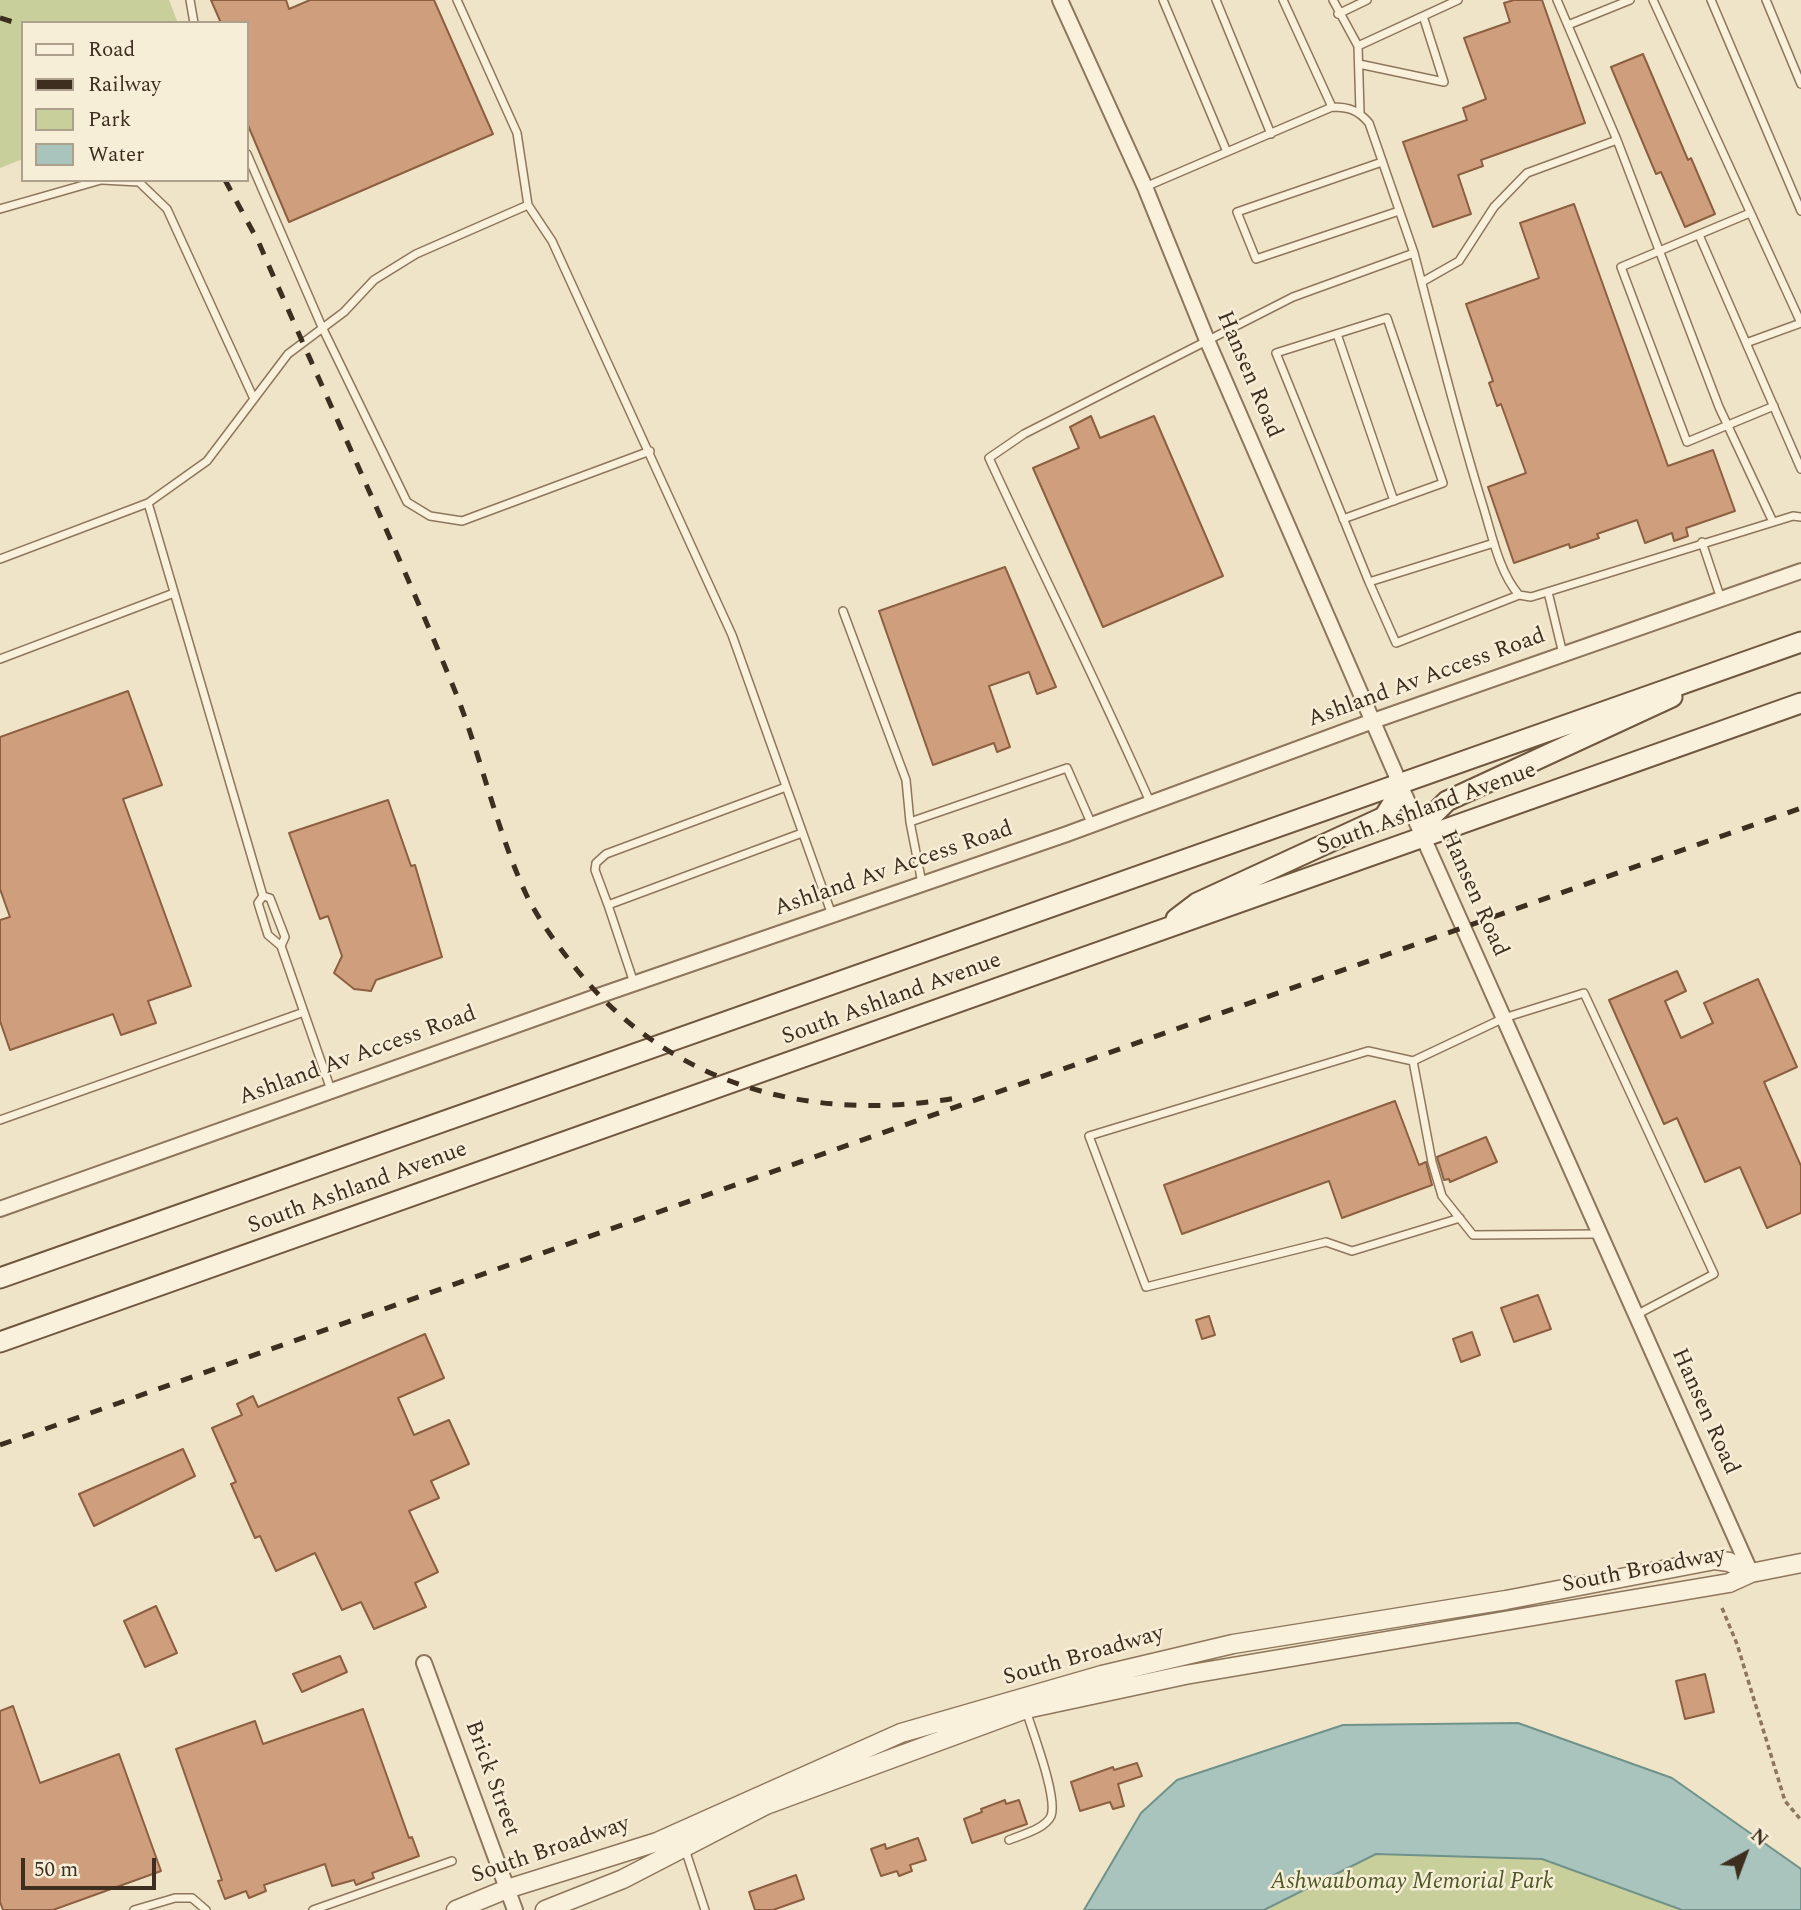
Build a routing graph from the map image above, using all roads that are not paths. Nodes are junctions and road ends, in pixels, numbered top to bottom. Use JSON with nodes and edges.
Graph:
{"nodes":[{"id":1,"x":190,"y":0,"type":"edge"},
{"id":2,"x":457,"y":0,"type":"edge"},
{"id":3,"x":1060,"y":0,"type":"edge"},
{"id":4,"x":1163,"y":0,"type":"edge"},
{"id":5,"x":1216,"y":0,"type":"edge"},
{"id":6,"x":1283,"y":0,"type":"edge"},
{"id":7,"x":1333,"y":0,"type":"edge"},
{"id":8,"x":1367,"y":0,"type":"edge"},
{"id":9,"x":1458,"y":0,"type":"edge"},
{"id":10,"x":1557,"y":0,"type":"edge"},
{"id":11,"x":1630,"y":0,"type":"edge"},
{"id":12,"x":1653,"y":0,"type":"edge"},
{"id":13,"x":1711,"y":0,"type":"edge"},
{"id":14,"x":1766,"y":0,"type":"edge"},
{"id":15,"x":1338,"y":14,"type":"junction"},
{"id":16,"x":1423,"y":16,"type":"junction"},
{"id":17,"x":194,"y":21,"type":"edge"},
{"id":18,"x":1567,"y":24,"type":"junction"},
{"id":19,"x":1358,"y":46,"type":"junction"},
{"id":20,"x":1359,"y":64,"type":"junction"},
{"id":21,"x":1801,"y":84,"type":"edge"},
{"id":22,"x":1332,"y":107,"type":"junction"},
{"id":23,"x":1360,"y":112,"type":"junction"},
{"id":24,"x":1270,"y":134,"type":"junction"},
{"id":25,"x":1616,"y":140,"type":"junction"},
{"id":26,"x":1227,"y":152,"type":"junction"},
{"id":27,"x":248,"y":156,"type":"edge"},
{"id":28,"x":1382,"y":162,"type":"junction"},
{"id":29,"x":95,"y":182,"type":"edge"},
{"id":30,"x":139,"y":182,"type":"edge"},
{"id":31,"x":1144,"y":187,"type":"junction"},
{"id":32,"x":528,"y":205,"type":"junction"},
{"id":33,"x":0,"y":209,"type":"edge"},
{"id":34,"x":1399,"y":211,"type":"junction"},
{"id":35,"x":1801,"y":211,"type":"edge"},
{"id":36,"x":1751,"y":213,"type":"junction"},
{"id":37,"x":1699,"y":235,"type":"junction"},
{"id":38,"x":1660,"y":251,"type":"junction"},
{"id":39,"x":1414,"y":253,"type":"junction"},
{"id":40,"x":1422,"y":282,"type":"junction"},
{"id":41,"x":322,"y":327,"type":"junction"},
{"id":42,"x":1337,"y":334,"type":"junction"},
{"id":43,"x":1207,"y":340,"type":"junction"},
{"id":44,"x":1746,"y":343,"type":"junction"},
{"id":45,"x":254,"y":399,"type":"junction"},
{"id":46,"x":1774,"y":406,"type":"junction"},
{"id":47,"x":1728,"y":426,"type":"junction"},
{"id":48,"x":650,"y":451,"type":"junction"},
{"id":49,"x":1801,"y":469,"type":"edge"},
{"id":50,"x":1394,"y":501,"type":"junction"},
{"id":51,"x":148,"y":503,"type":"junction"},
{"id":52,"x":1801,"y":517,"type":"edge"},
{"id":53,"x":1343,"y":519,"type":"junction"},
{"id":54,"x":1773,"y":522,"type":"junction"},
{"id":55,"x":1702,"y":542,"type":"junction"},
{"id":56,"x":1494,"y":543,"type":"junction"},
{"id":57,"x":0,"y":559,"type":"edge"},
{"id":58,"x":1801,"y":571,"type":"edge"},
{"id":59,"x":1368,"y":582,"type":"junction"},
{"id":60,"x":1548,"y":592,"type":"junction"},
{"id":61,"x":174,"y":593,"type":"junction"},
{"id":62,"x":1519,"y":595,"type":"junction"},
{"id":63,"x":1721,"y":599,"type":"junction"},
{"id":64,"x":843,"y":611,"type":"dead end"},
{"id":65,"x":1801,"y":642,"type":"edge"},
{"id":66,"x":1563,"y":654,"type":"junction"},
{"id":67,"x":0,"y":659,"type":"edge"},
{"id":68,"x":1727,"y":668,"type":"junction"},
{"id":69,"x":1801,"y":703,"type":"edge"},
{"id":70,"x":1373,"y":721,"type":"junction"},
{"id":71,"x":1399,"y":782,"type":"junction"},
{"id":72,"x":786,"y":787,"type":"junction"},
{"id":73,"x":1151,"y":803,"type":"junction"},
{"id":74,"x":910,"y":822,"type":"junction"},
{"id":75,"x":1092,"y":825,"type":"junction"},
{"id":76,"x":802,"y":833,"type":"junction"},
{"id":77,"x":1423,"y":837,"type":"junction"},
{"id":78,"x":922,"y":884,"type":"junction"},
{"id":79,"x":263,"y":896,"type":"junction"},
{"id":80,"x":608,"y":905,"type":"junction"},
{"id":81,"x":832,"y":915,"type":"junction"},
{"id":82,"x":1162,"y":930,"type":"junction"},
{"id":83,"x":281,"y":946,"type":"junction"},
{"id":84,"x":634,"y":983,"type":"junction"},
{"id":85,"x":304,"y":1012,"type":"junction"},
{"id":86,"x":1504,"y":1018,"type":"junction"},
{"id":87,"x":1413,"y":1061,"type":"junction"},
{"id":88,"x":331,"y":1091,"type":"junction"},
{"id":89,"x":0,"y":1120,"type":"edge"},
{"id":90,"x":0,"y":1209,"type":"edge"},
{"id":91,"x":1460,"y":1218,"type":"junction"},
{"id":92,"x":1600,"y":1234,"type":"junction"},
{"id":93,"x":0,"y":1278,"type":"edge"},
{"id":94,"x":1636,"y":1315,"type":"junction"},
{"id":95,"x":0,"y":1342,"type":"edge"},
{"id":96,"x":1801,"y":1563,"type":"edge"},
{"id":97,"x":1751,"y":1573,"type":"junction"},
{"id":98,"x":424,"y":1663,"type":"dead end"},
{"id":99,"x":1024,"y":1704,"type":"junction"},
{"id":100,"x":681,"y":1839,"type":"junction"},
{"id":101,"x":1009,"y":1840,"type":"dead end"},
{"id":102,"x":452,"y":1861,"type":"dead end"},
{"id":103,"x":507,"y":1889,"type":"junction"},
{"id":104,"x":134,"y":1910,"type":"edge"},
{"id":105,"x":206,"y":1910,"type":"edge"},
{"id":106,"x":313,"y":1910,"type":"edge"},
{"id":107,"x":456,"y":1910,"type":"edge"},
{"id":108,"x":515,"y":1910,"type":"edge"},
{"id":109,"x":545,"y":1910,"type":"edge"},
{"id":110,"x":705,"y":1910,"type":"edge"}],
"edges":[{"from":1,"to":17,"type":"lane"},
{"from":2,"to":32,"type":"lane"},
{"from":3,"to":31,"type":"street","name":"Hansen Road"},
{"from":4,"to":26,"type":"lane"},
{"from":5,"to":24,"type":"lane"},
{"from":6,"to":22,"type":"lane"},
{"from":7,"to":15,"type":"lane"},
{"from":8,"to":15,"type":"lane"},
{"from":9,"to":16,"type":"lane"},
{"from":10,"to":18,"type":"lane"},
{"from":11,"to":18,"type":"lane"},
{"from":12,"to":36,"type":"lane"},
{"from":13,"to":35,"type":"lane"},
{"from":14,"to":21,"type":"lane"},
{"from":15,"to":19,"type":"lane"},
{"from":16,"to":19,"type":"lane"},
{"from":16,"to":20,"type":"lane"},
{"from":18,"to":25,"type":"lane"},
{"from":19,"to":20,"type":"lane"},
{"from":20,"to":23,"type":"lane"},
{"from":22,"to":23,"type":"lane"},
{"from":22,"to":24,"type":"lane"},
{"from":23,"to":28,"type":"lane"},
{"from":24,"to":26,"type":"lane"},
{"from":25,"to":38,"type":"lane"},
{"from":25,"to":40,"type":"lane"},
{"from":26,"to":31,"type":"lane"},
{"from":27,"to":41,"type":"lane"},
{"from":28,"to":34,"type":"lane"},
{"from":28,"to":34,"type":"lane"},
{"from":29,"to":33,"type":"lane"},
{"from":30,"to":45,"type":"lane"},
{"from":31,"to":43,"type":"street","name":"Hansen Road"},
{"from":32,"to":41,"type":"lane"},
{"from":32,"to":48,"type":"lane"},
{"from":34,"to":39,"type":"lane"},
{"from":36,"to":37,"type":"lane"},
{"from":36,"to":44,"type":"lane"},
{"from":37,"to":38,"type":"lane"},
{"from":37,"to":44,"type":"lane"},
{"from":38,"to":47,"type":"lane"},
{"from":38,"to":47,"type":"lane"},
{"from":39,"to":40,"type":"lane"},
{"from":39,"to":43,"type":"lane"},
{"from":40,"to":56,"type":"lane"},
{"from":41,"to":45,"type":"lane"},
{"from":41,"to":48,"type":"lane"},
{"from":42,"to":50,"type":"lane"},
{"from":42,"to":50,"type":"lane"},
{"from":42,"to":53,"type":"lane"},
{"from":43,"to":70,"type":"street","name":"Hansen Road"},
{"from":43,"to":73,"type":"lane"},
{"from":44,"to":46,"type":"lane"},
{"from":45,"to":51,"type":"lane"},
{"from":46,"to":47,"type":"lane"},
{"from":46,"to":49,"type":"lane"},
{"from":47,"to":54,"type":"lane"},
{"from":48,"to":72,"type":"lane"},
{"from":50,"to":53,"type":"lane"},
{"from":51,"to":57,"type":"lane"},
{"from":51,"to":61,"type":"lane"},
{"from":52,"to":54,"type":"lane"},
{"from":53,"to":59,"type":"lane"},
{"from":54,"to":55,"type":"lane"},
{"from":55,"to":60,"type":"lane"},
{"from":55,"to":63,"type":"lane"},
{"from":56,"to":59,"type":"lane"},
{"from":56,"to":62,"type":"lane"},
{"from":58,"to":63,"type":"street","name":"Ashland Av Access Road"},
{"from":59,"to":62,"type":"lane"},
{"from":60,"to":62,"type":"lane"},
{"from":60,"to":66,"type":"lane"},
{"from":61,"to":67,"type":"lane"},
{"from":61,"to":79,"type":"lane"},
{"from":63,"to":66,"type":"street","name":"Ashland Av Access Road"},
{"from":64,"to":74,"type":"lane"},
{"from":65,"to":68,"type":"main road","name":"South Ashland Avenue"},
{"from":66,"to":70,"type":"street","name":"Ashland Av Access Road"},
{"from":68,"to":71,"type":"main road","name":"South Ashland Avenue"},
{"from":68,"to":77,"type":"main road"},
{"from":69,"to":77,"type":"main road","name":"South Ashland Avenue"},
{"from":70,"to":71,"type":"street","name":"Hansen Road"},
{"from":70,"to":73,"type":"street","name":"Ashland Av Access Road"},
{"from":71,"to":77,"type":"street","name":"Hansen Road"},
{"from":71,"to":82,"type":"main road"},
{"from":71,"to":93,"type":"main road","name":"South Ashland Avenue"},
{"from":72,"to":76,"type":"lane"},
{"from":72,"to":80,"type":"lane"},
{"from":73,"to":75,"type":"street","name":"Ashland Av Access Road"},
{"from":74,"to":75,"type":"lane"},
{"from":74,"to":78,"type":"lane"},
{"from":75,"to":78,"type":"street","name":"Ashland Av Access Road"},
{"from":76,"to":80,"type":"lane"},
{"from":76,"to":81,"type":"lane"},
{"from":77,"to":82,"type":"main road","name":"South Ashland Avenue"},
{"from":77,"to":86,"type":"street","name":"Hansen Road"},
{"from":78,"to":81,"type":"street","name":"Ashland Av Access Road"},
{"from":79,"to":83,"type":"lane"},
{"from":79,"to":83,"type":"lane"},
{"from":80,"to":84,"type":"lane"},
{"from":81,"to":84,"type":"street","name":"Ashland Av Access Road"},
{"from":82,"to":95,"type":"main road","name":"South Ashland Avenue"},
{"from":83,"to":85,"type":"lane"},
{"from":84,"to":88,"type":"street","name":"Ashland Av Access Road"},
{"from":85,"to":88,"type":"lane"},
{"from":85,"to":89,"type":"lane"},
{"from":86,"to":87,"type":"lane"},
{"from":86,"to":92,"type":"street","name":"Hansen Road"},
{"from":86,"to":94,"type":"lane"},
{"from":87,"to":91,"type":"lane"},
{"from":87,"to":91,"type":"lane"},
{"from":88,"to":90,"type":"street","name":"Ashland Av Access Road"},
{"from":91,"to":92,"type":"lane"},
{"from":92,"to":94,"type":"street","name":"Hansen Road"},
{"from":94,"to":97,"type":"street","name":"Hansen Road"},
{"from":96,"to":97,"type":"street","name":"South Broadway"},
{"from":97,"to":99,"type":"street","name":"South Broadway"},
{"from":98,"to":103,"type":"street","name":"Brick Street"},
{"from":99,"to":100,"type":"street","name":"South Broadway"},
{"from":99,"to":101,"type":"lane"},
{"from":100,"to":103,"type":"street","name":"South Broadway"},
{"from":100,"to":109,"type":"street","name":"South Broadway"},
{"from":100,"to":110,"type":"lane"},
{"from":102,"to":106,"type":"lane"},
{"from":103,"to":107,"type":"street","name":"South Broadway"},
{"from":103,"to":108,"type":"street","name":"Brick Street"},
{"from":104,"to":105,"type":"lane"}]}
